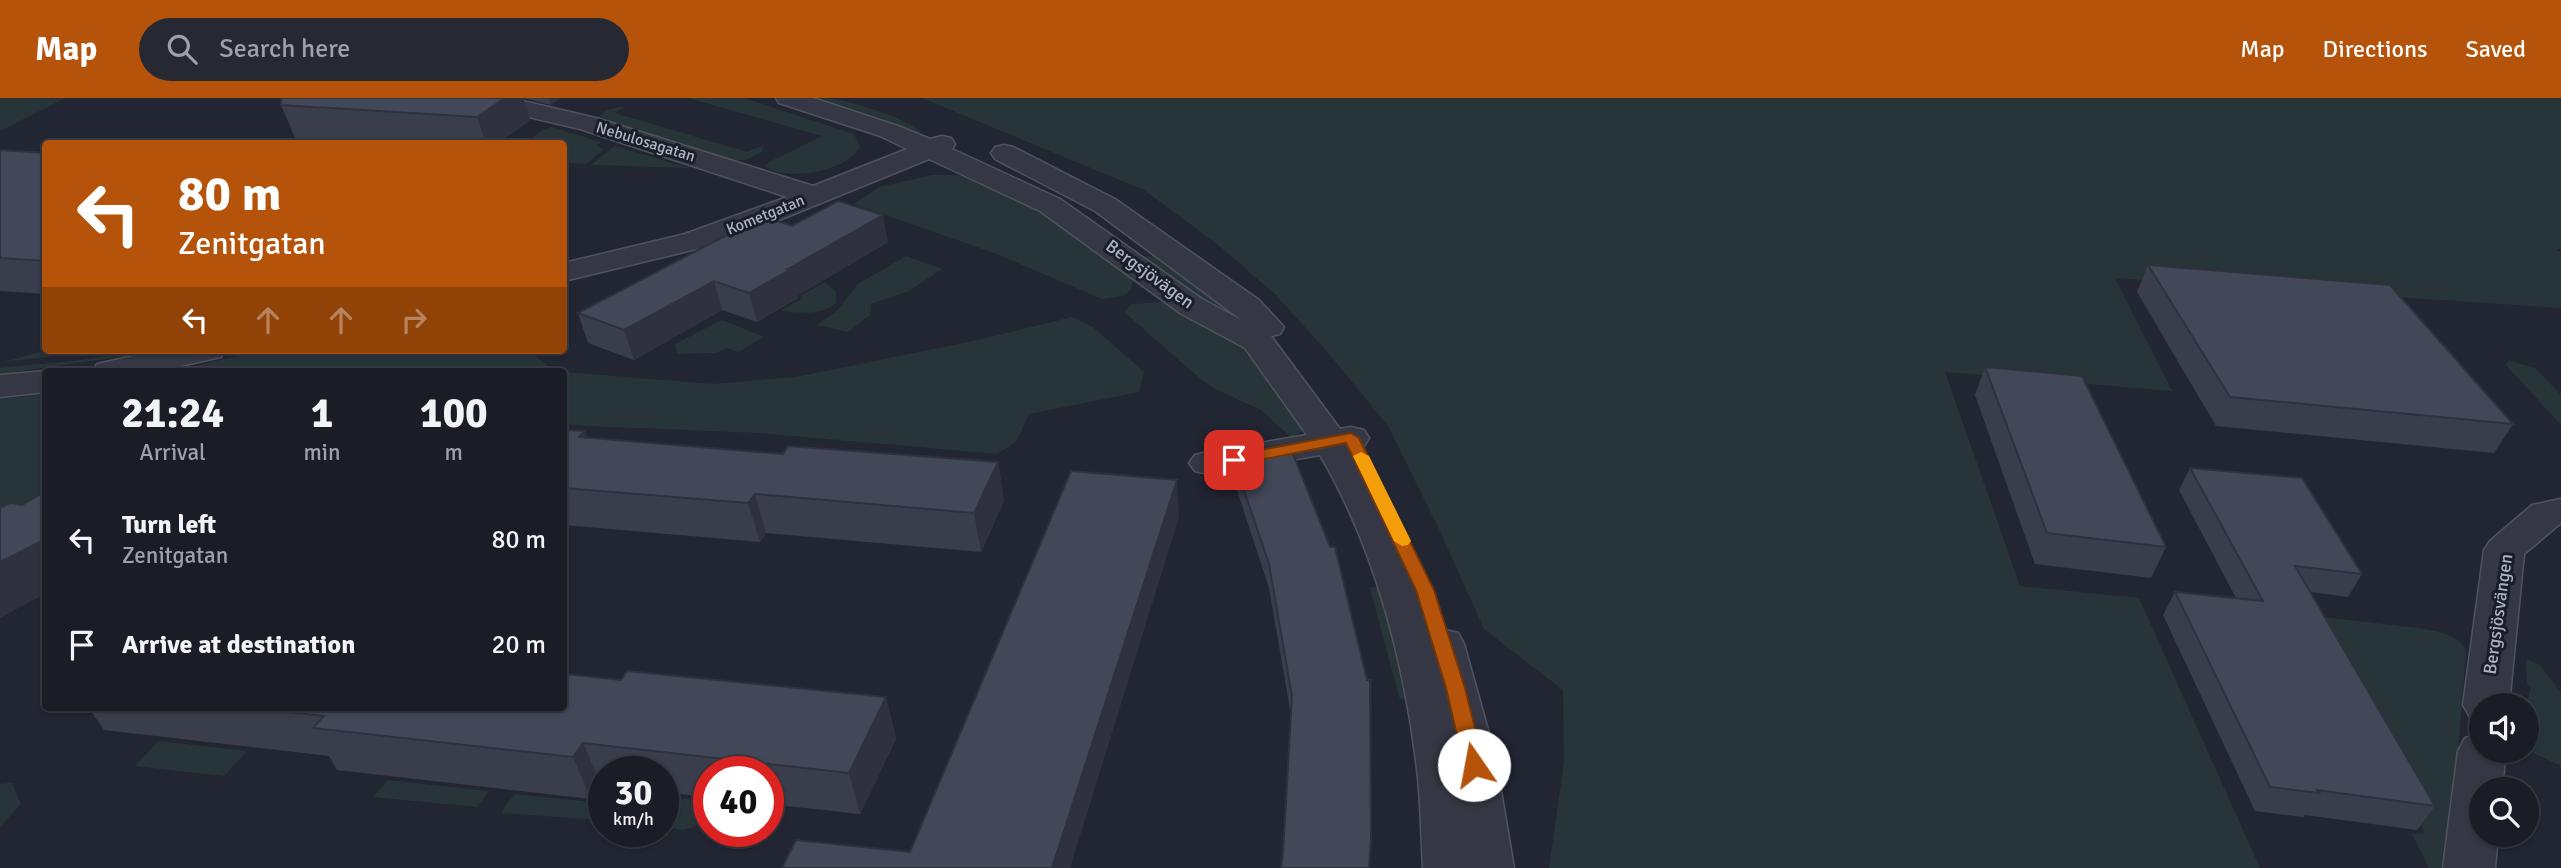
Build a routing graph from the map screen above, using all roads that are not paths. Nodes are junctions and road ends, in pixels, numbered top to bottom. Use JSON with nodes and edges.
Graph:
{"nodes":[{"id":1,"x":477,"y":98,"type":"edge"},
{"id":2,"x":788,"y":98,"type":"edge"},
{"id":3,"x":854,"y":98,"type":"edge"},
{"id":4,"x":961,"y":135,"type":"junction"},
{"id":5,"x":930,"y":149,"type":"junction"},
{"id":6,"x":811,"y":195,"type":"junction"},
{"id":7,"x":567,"y":271,"type":"edge"},
{"id":8,"x":190,"y":354,"type":"edge"},
{"id":9,"x":123,"y":368,"type":"edge"},
{"id":10,"x":42,"y":381,"type":"edge"},
{"id":11,"x":0,"y":386,"type":"edge"},
{"id":12,"x":1341,"y":440,"type":"junction"},
{"id":13,"x":1208,"y":463,"type":"dead end"},
{"id":14,"x":2561,"y":511,"type":"edge"},
{"id":15,"x":2487,"y":693,"type":"edge"},
{"id":16,"x":2481,"y":763,"type":"edge"},
{"id":17,"x":1449,"y":868,"type":"edge"},
{"id":18,"x":1488,"y":868,"type":"edge"},
{"id":19,"x":2469,"y":868,"type":"edge"}],
"edges":[{"from":1,"to":6,"type":"street","name":"Nebulosagatan"},
{"from":2,"to":5,"type":"street","name":"Bergsjövägen"},
{"from":3,"to":4,"type":"street","name":"Bergsjövägen"},
{"from":4,"to":5,"type":"street","name":"Kometgatan"},
{"from":4,"to":12,"type":"street","name":"Bergsjövägen"},
{"from":5,"to":6,"type":"street","name":"Kometgatan"},
{"from":5,"to":12,"type":"street","name":"Bergsjövägen"},
{"from":6,"to":7,"type":"street","name":"Kometgatan"},
{"from":8,"to":9,"type":"street"},
{"from":10,"to":11,"type":"street"},
{"from":12,"to":13,"type":"street"},
{"from":12,"to":17,"type":"street","name":"Bergsjövägen"},
{"from":12,"to":18,"type":"street","name":"Bergsjövägen"},
{"from":14,"to":15,"type":"street","name":"Bergsjösvängen"},
{"from":16,"to":19,"type":"street"}]}
